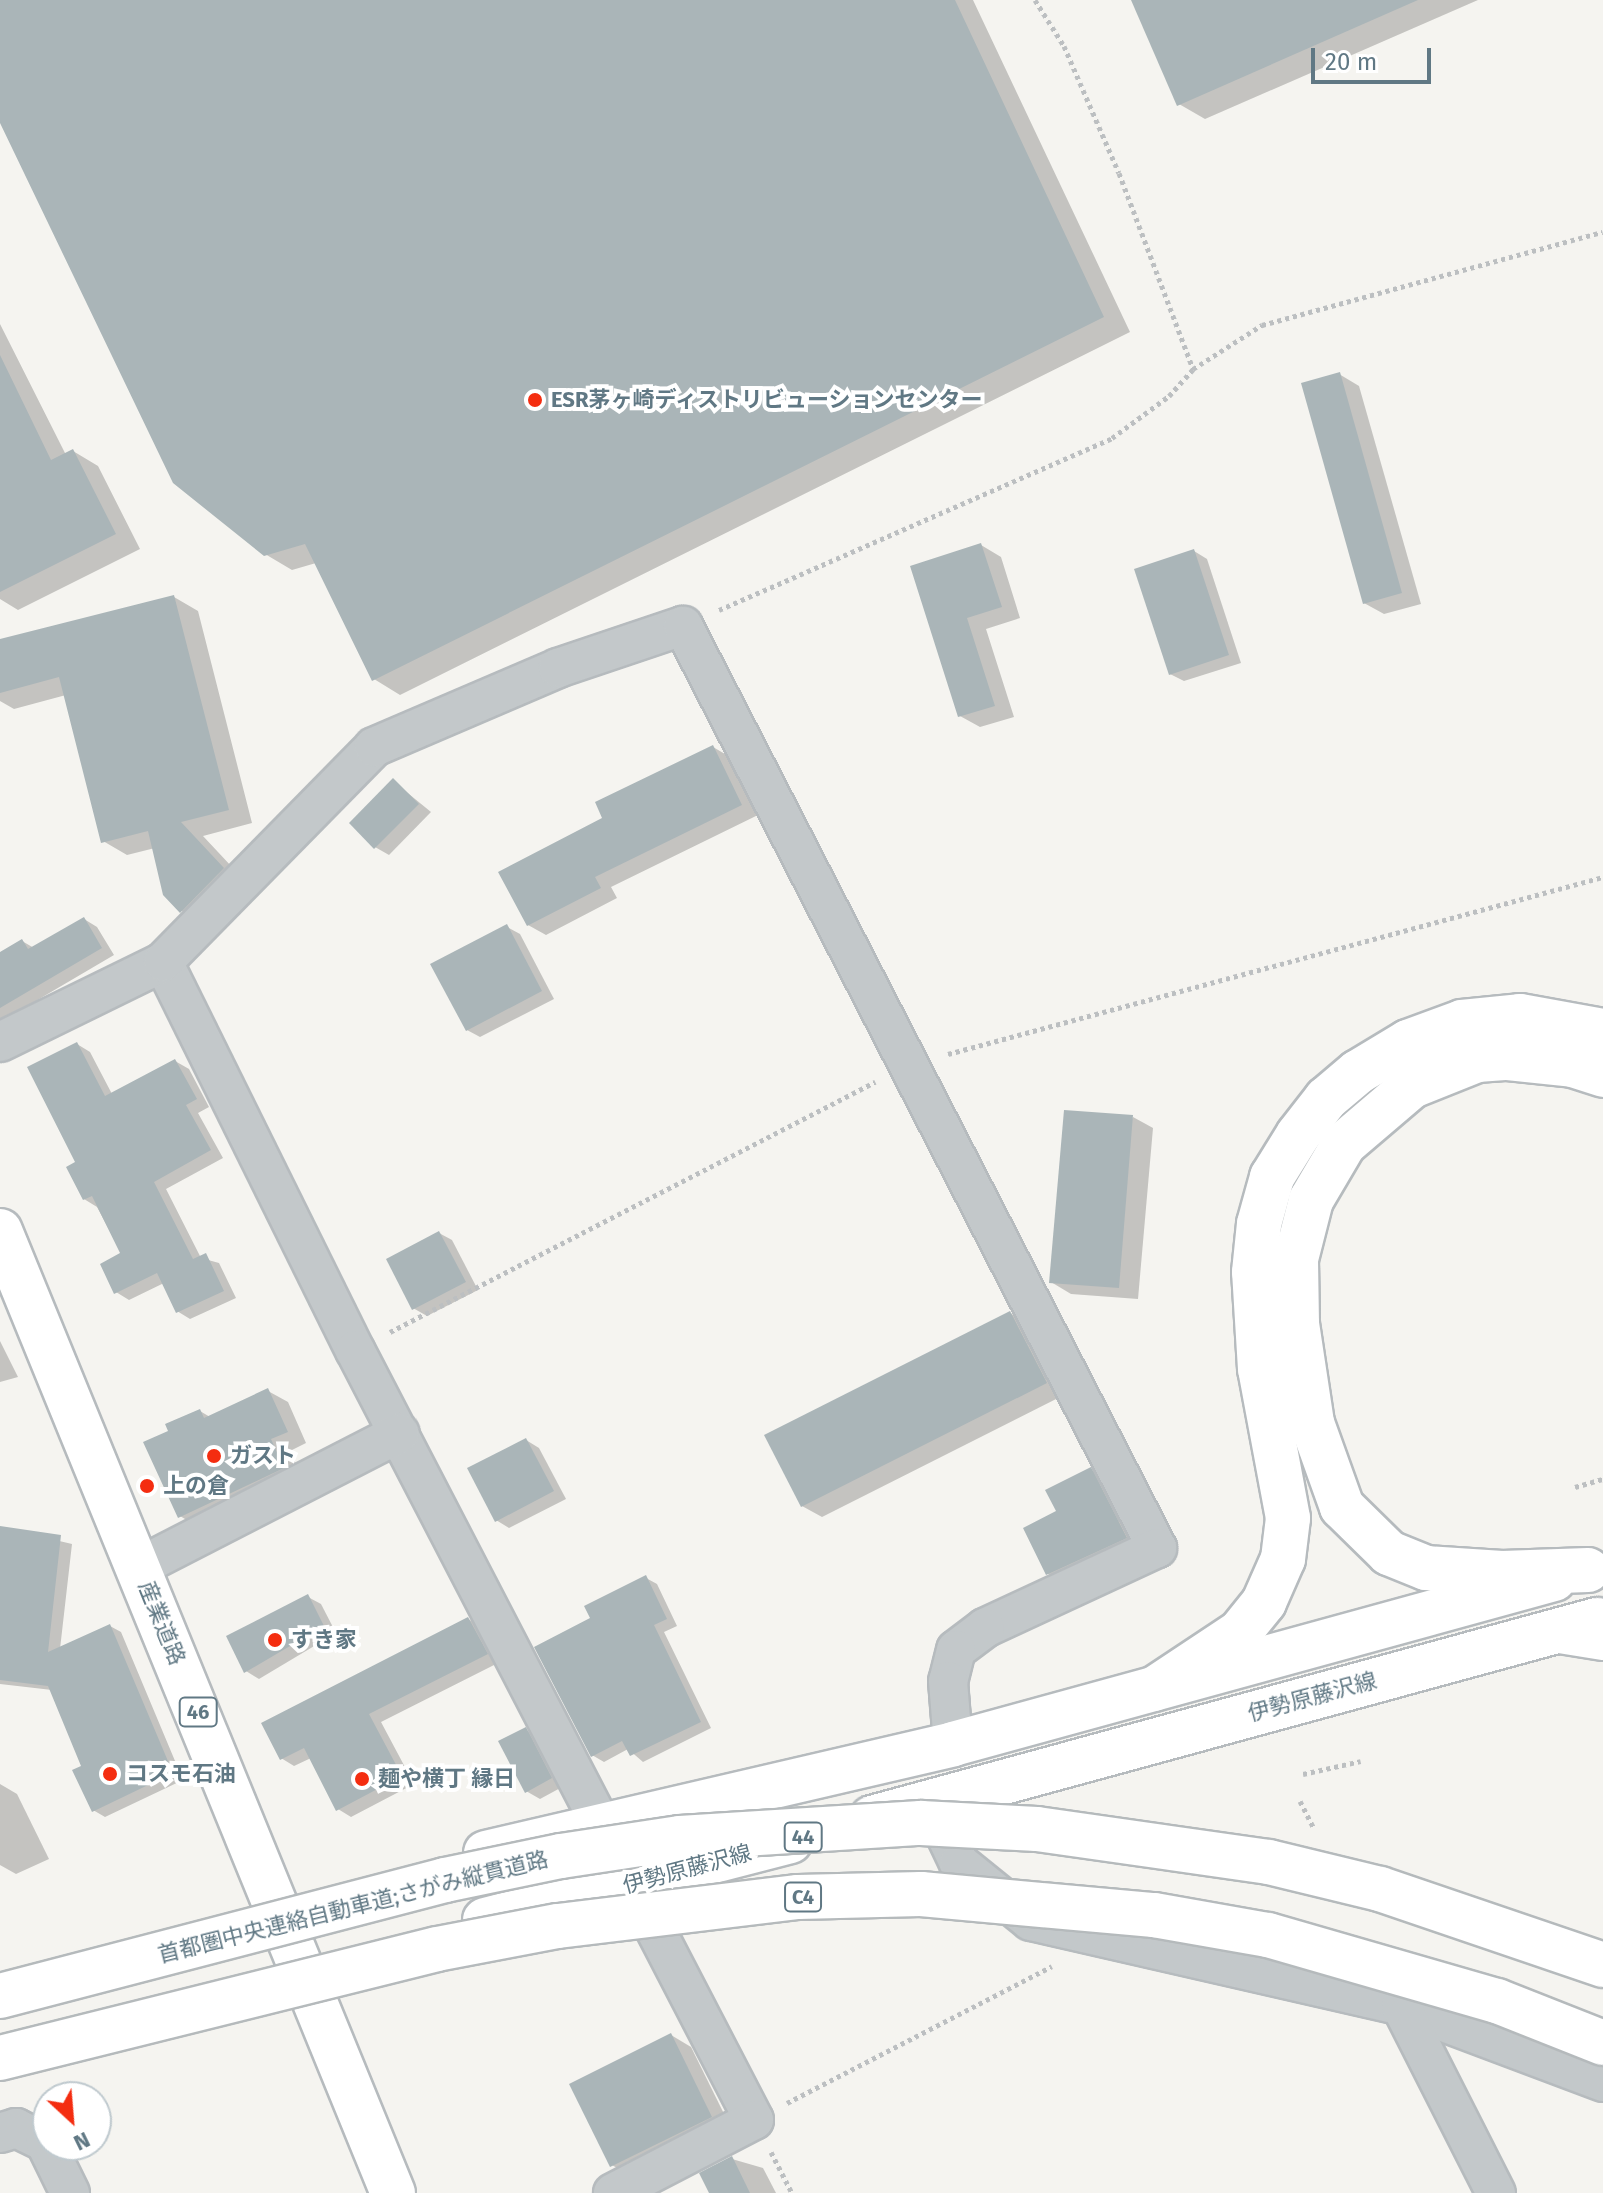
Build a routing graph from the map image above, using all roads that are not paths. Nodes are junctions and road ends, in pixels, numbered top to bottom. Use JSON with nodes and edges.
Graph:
{"nodes":[{"id":1,"x":163,"y":962,"type":"junction"},
{"id":2,"x":1603,"y":1031,"type":"edge"},
{"id":3,"x":0,"y":1042,"type":"edge"},
{"id":4,"x":1603,"y":1075,"type":"edge"},
{"id":5,"x":0,"y":1231,"type":"edge"},
{"id":6,"x":400,"y":1433,"type":"junction"},
{"id":7,"x":139,"y":1567,"type":"junction"},
{"id":8,"x":1595,"y":1568,"type":"edge"},
{"id":9,"x":1603,"y":1619,"type":"edge"},
{"id":10,"x":1560,"y":1631,"type":"junction"},
{"id":11,"x":1603,"y":1638,"type":"edge"},
{"id":12,"x":1154,"y":1689,"type":"junction"},
{"id":13,"x":953,"y":1744,"type":"junction"},
{"id":14,"x":930,"y":1802,"type":"junction"},
{"id":15,"x":599,"y":1822,"type":"junction"},
{"id":16,"x":631,"y":1885,"type":"junction"},
{"id":17,"x":280,"y":1908,"type":"junction"},
{"id":18,"x":302,"y":1964,"type":"junction"},
{"id":19,"x":1603,"y":1965,"type":"edge"},
{"id":20,"x":0,"y":1981,"type":"edge"},
{"id":21,"x":0,"y":1996,"type":"edge"},
{"id":22,"x":1401,"y":2006,"type":"junction"},
{"id":23,"x":1603,"y":2043,"type":"edge"},
{"id":24,"x":0,"y":2044,"type":"edge"},
{"id":25,"x":0,"y":2058,"type":"edge"},
{"id":26,"x":1603,"y":2082,"type":"edge"},
{"id":27,"x":0,"y":2133,"type":"edge"},
{"id":28,"x":70,"y":2193,"type":"edge"},
{"id":29,"x":393,"y":2193,"type":"edge"},
{"id":30,"x":613,"y":2193,"type":"edge"},
{"id":31,"x":1496,"y":2193,"type":"edge"}],
"edges":[{"from":1,"to":3,"type":"street"},
{"from":1,"to":6,"type":"street"},
{"from":1,"to":13,"type":"street"},
{"from":2,"to":12,"type":"main road"},
{"from":4,"to":8,"type":"main road"},
{"from":5,"to":7,"type":"main road","name":"産業道路","number":"46"},
{"from":6,"to":7,"type":"street"},
{"from":6,"to":15,"type":"street"},
{"from":7,"to":17,"type":"main road","name":"産業道路","number":"46"},
{"from":8,"to":12,"type":"main road"},
{"from":9,"to":10,"type":"main road","name":"伊勢原藤沢線","number":"44"},
{"from":10,"to":11,"type":"main road"},
{"from":10,"to":14,"type":"main road","name":"伊勢原藤沢線","number":"44"},
{"from":12,"to":13,"type":"main road"},
{"from":13,"to":15,"type":"main road"},
{"from":14,"to":16,"type":"main road","name":"伊勢原藤沢線","number":"44"},
{"from":14,"to":22,"type":"street"},
{"from":15,"to":16,"type":"street"},
{"from":15,"to":17,"type":"main road"},
{"from":16,"to":18,"type":"main road","name":"伊勢原藤沢線","number":"44"},
{"from":16,"to":30,"type":"street"},
{"from":17,"to":18,"type":"main road","name":"産業道路","number":"46"},
{"from":17,"to":20,"type":"main road"},
{"from":18,"to":24,"type":"main road","name":"伊勢原藤沢線","number":"44"},
{"from":18,"to":29,"type":"main road","name":"産業道路","number":"46"},
{"from":19,"to":21,"type":"main road","name":"首都圏中央連絡自動車道;さがみ縦貫道路","bridge":true},
{"from":22,"to":26,"type":"street"},
{"from":22,"to":31,"type":"street"},
{"from":23,"to":25,"type":"main road","number":"C4","bridge":true},
{"from":27,"to":28,"type":"street"}]}
